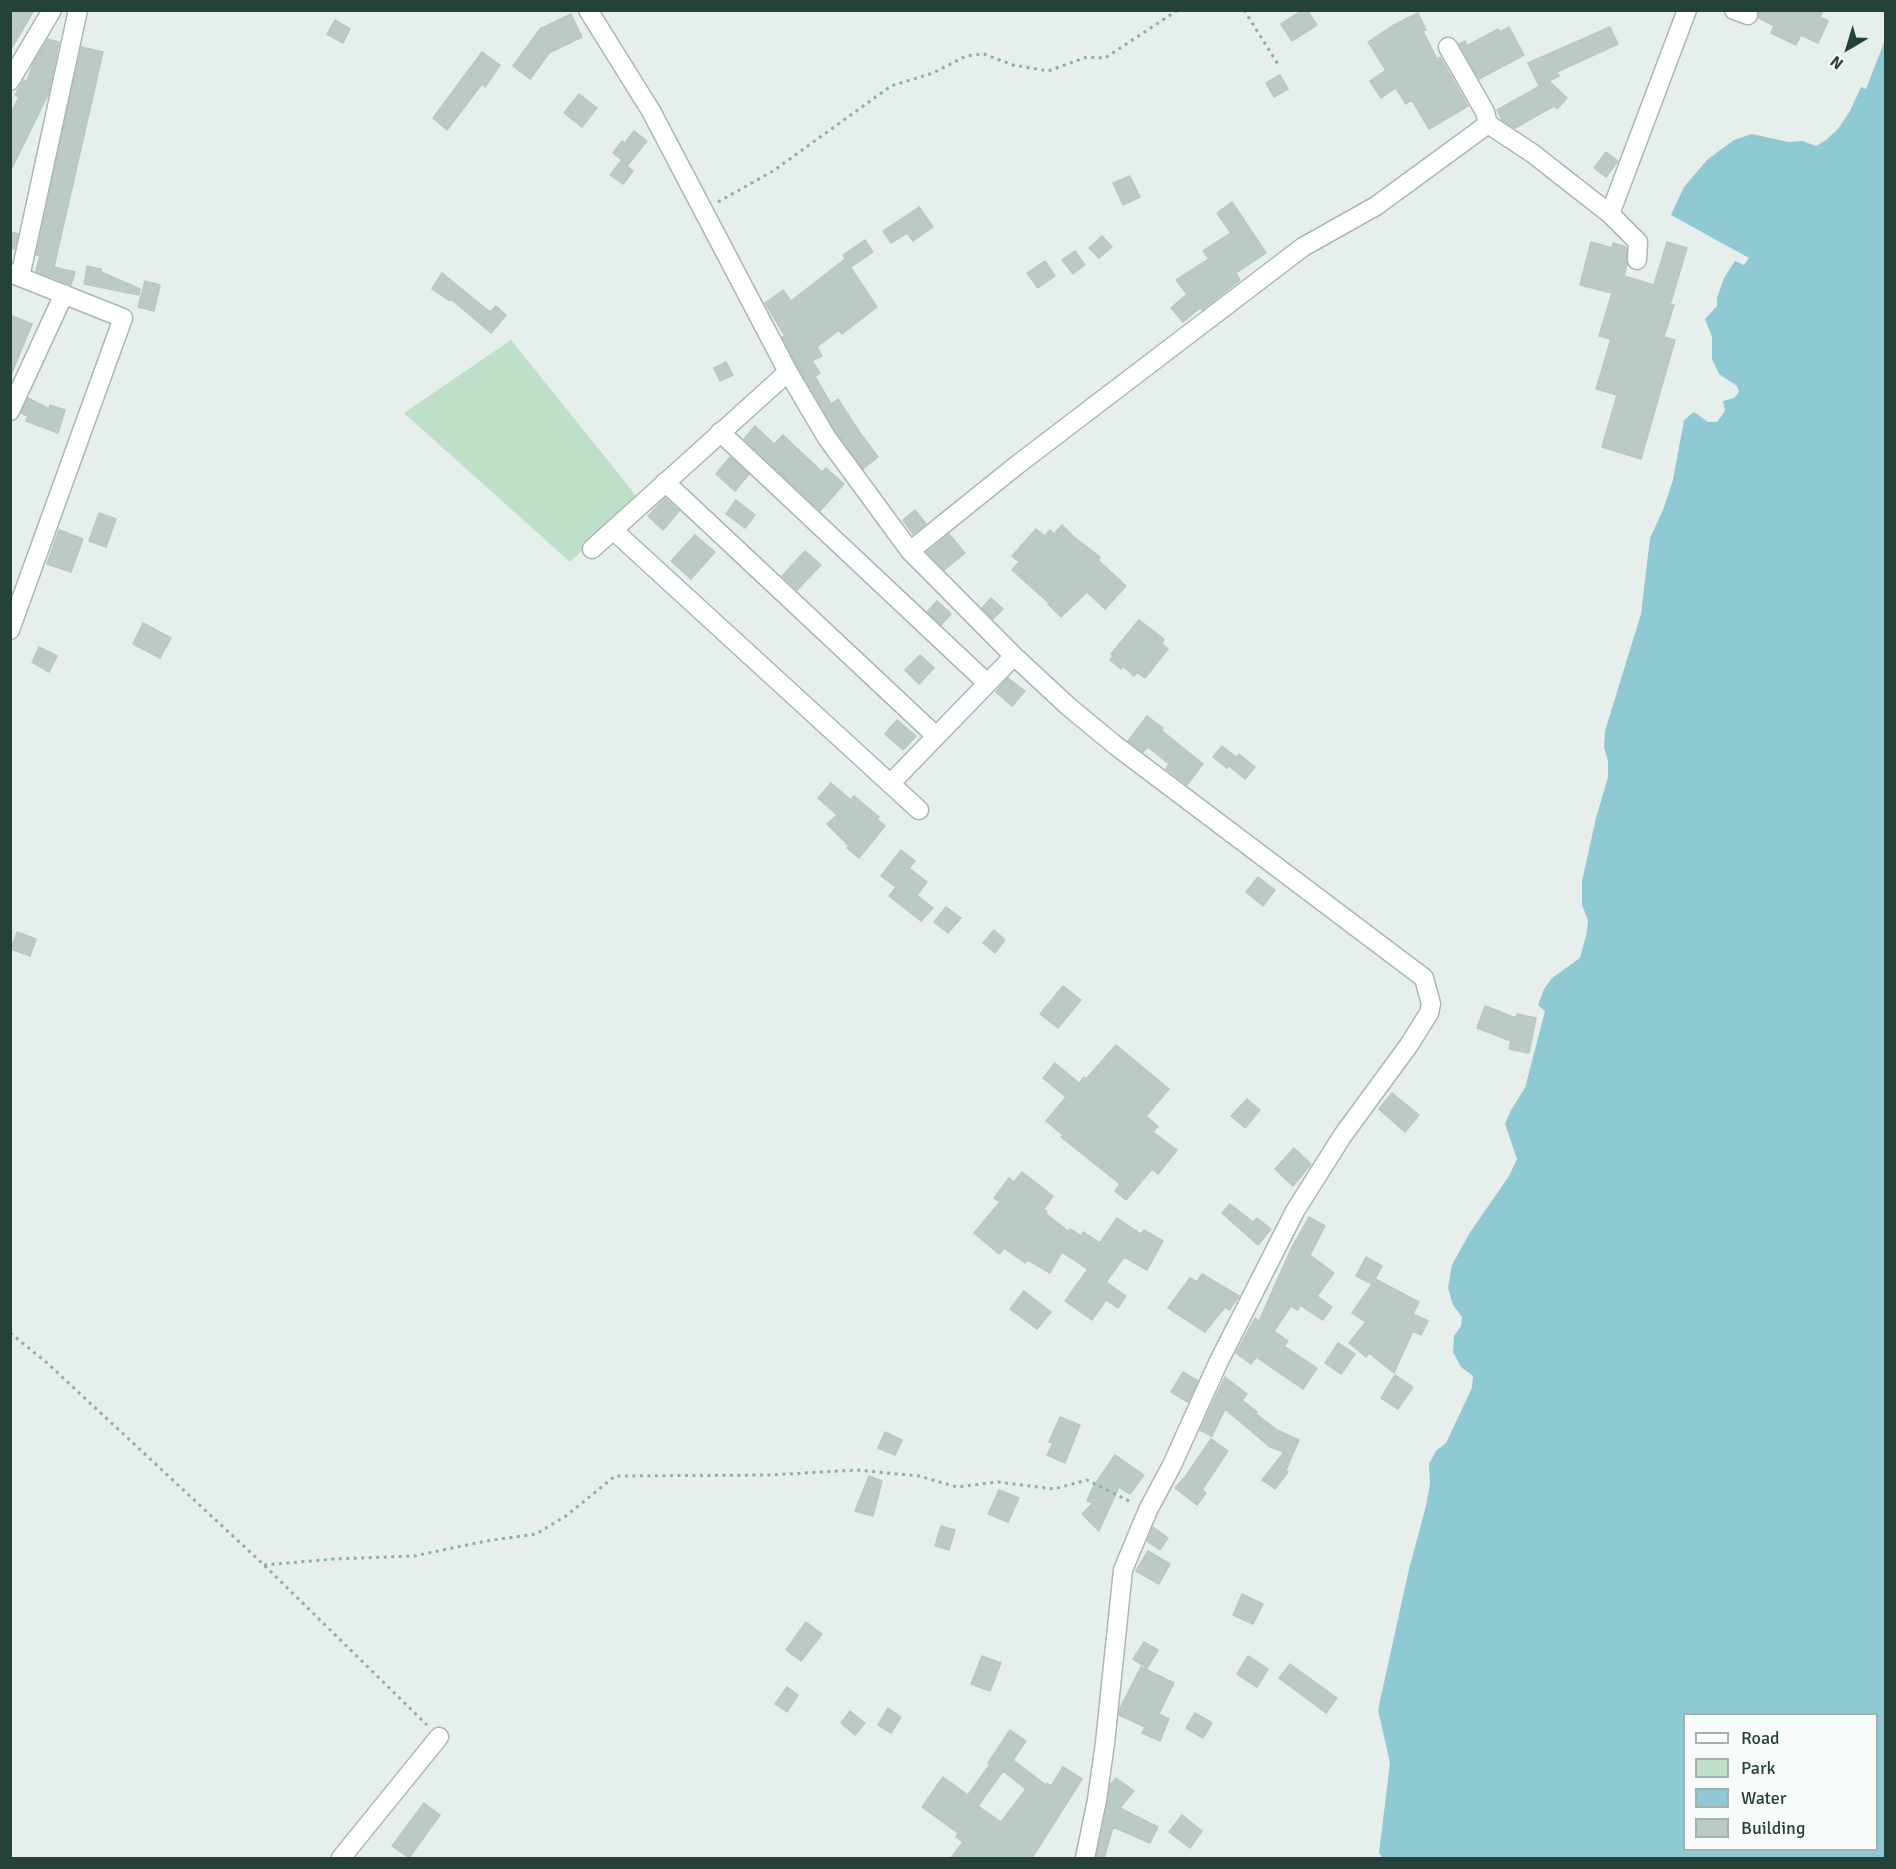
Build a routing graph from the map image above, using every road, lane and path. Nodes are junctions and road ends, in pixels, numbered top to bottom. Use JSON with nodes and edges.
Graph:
{"nodes":[{"id":1,"x":52,"y":10,"type":"edge"},
{"id":2,"x":78,"y":10,"type":"edge"},
{"id":3,"x":1178,"y":10,"type":"edge"},
{"id":4,"x":1244,"y":10,"type":"edge"},
{"id":5,"x":1687,"y":10,"type":"edge"},
{"id":6,"x":590,"y":11,"type":"edge"},
{"id":7,"x":1448,"y":47,"type":"dead end"},
{"id":8,"x":1279,"y":66,"type":"dead end"},
{"id":9,"x":10,"y":81,"type":"edge"},
{"id":10,"x":1488,"y":124,"type":"junction"},
{"id":11,"x":703,"y":209,"type":"junction"},
{"id":12,"x":1610,"y":214,"type":"junction"},
{"id":13,"x":1637,"y":260,"type":"dead end"},
{"id":14,"x":15,"y":275,"type":"edge"},
{"id":15,"x":64,"y":294,"type":"junction"},
{"id":16,"x":789,"y":372,"type":"junction"},
{"id":17,"x":10,"y":411,"type":"edge"},
{"id":18,"x":720,"y":432,"type":"junction"},
{"id":19,"x":665,"y":482,"type":"junction"},
{"id":20,"x":613,"y":530,"type":"junction"},
{"id":21,"x":592,"y":549,"type":"dead end"},
{"id":22,"x":910,"y":551,"type":"junction"},
{"id":23,"x":10,"y":630,"type":"edge"},
{"id":24,"x":1014,"y":656,"type":"junction"},
{"id":25,"x":987,"y":683,"type":"junction"},
{"id":26,"x":936,"y":736,"type":"junction"},
{"id":27,"x":890,"y":783,"type":"junction"},
{"id":28,"x":919,"y":810,"type":"dead end"},
{"id":29,"x":10,"y":1333,"type":"edge"},
{"id":30,"x":1148,"y":1510,"type":"junction"},
{"id":31,"x":264,"y":1565,"type":"junction"},
{"id":32,"x":439,"y":1737,"type":"joint"},
{"id":33,"x":341,"y":1858,"type":"edge"},
{"id":34,"x":1085,"y":1858,"type":"edge"}],
"edges":[{"from":1,"to":9,"type":"street"},
{"from":2,"to":14,"type":"street"},
{"from":3,"to":11,"type":"path"},
{"from":4,"to":8,"type":"path"},
{"from":5,"to":12,"type":"street"},
{"from":6,"to":11,"type":"street"},
{"from":7,"to":10,"type":"street"},
{"from":10,"to":12,"type":"street"},
{"from":10,"to":22,"type":"street"},
{"from":11,"to":16,"type":"street"},
{"from":12,"to":13,"type":"street"},
{"from":14,"to":15,"type":"street"},
{"from":15,"to":17,"type":"street"},
{"from":15,"to":23,"type":"street"},
{"from":16,"to":18,"type":"street"},
{"from":16,"to":22,"type":"street"},
{"from":18,"to":19,"type":"street"},
{"from":18,"to":25,"type":"street"},
{"from":19,"to":20,"type":"street"},
{"from":19,"to":26,"type":"street"},
{"from":20,"to":21,"type":"street"},
{"from":20,"to":27,"type":"street"},
{"from":22,"to":24,"type":"street"},
{"from":24,"to":25,"type":"street"},
{"from":24,"to":30,"type":"street"},
{"from":25,"to":26,"type":"street"},
{"from":26,"to":27,"type":"street"},
{"from":27,"to":28,"type":"street"},
{"from":29,"to":31,"type":"path"},
{"from":30,"to":31,"type":"path"},
{"from":30,"to":34,"type":"street"},
{"from":31,"to":32,"type":"path"},
{"from":32,"to":33,"type":"street"}]}
